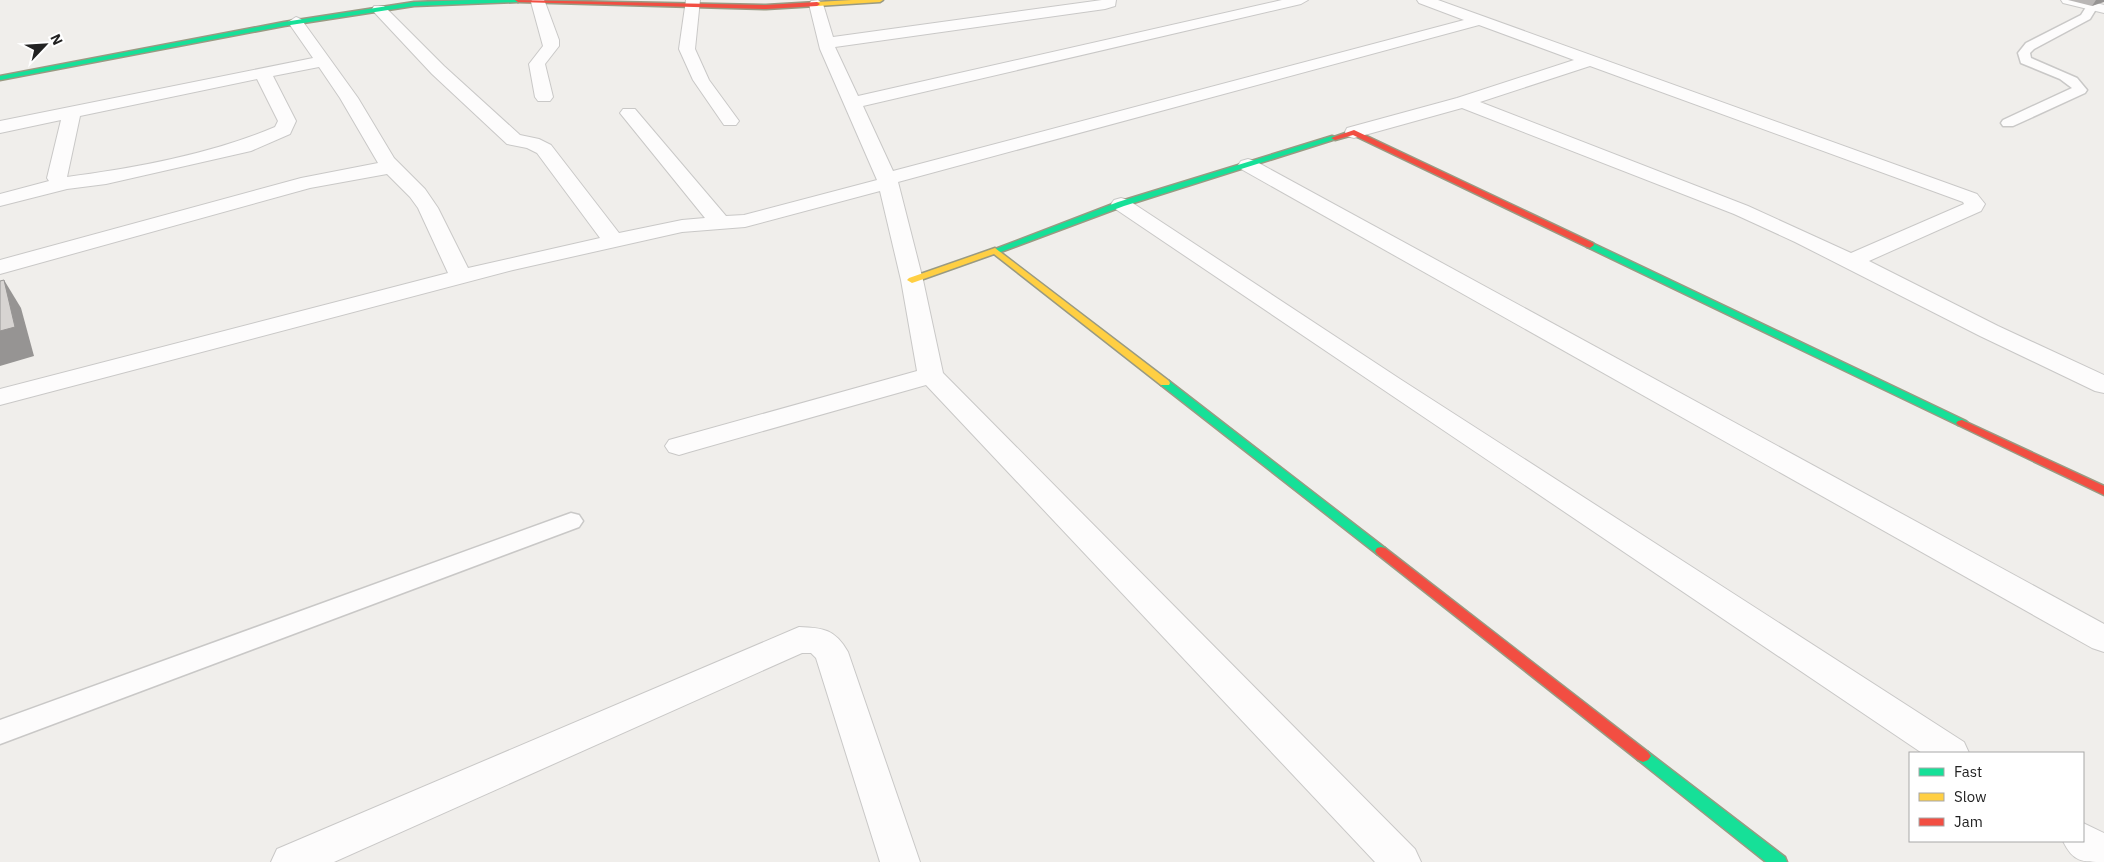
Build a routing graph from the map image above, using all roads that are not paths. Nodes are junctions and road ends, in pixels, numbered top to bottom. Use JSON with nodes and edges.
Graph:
{"nodes":[{"id":1,"x":472,"y":0,"type":"edge"},
{"id":2,"x":880,"y":0,"type":"edge"},
{"id":3,"x":1108,"y":0,"type":"edge"},
{"id":4,"x":1301,"y":0,"type":"edge"},
{"id":5,"x":1424,"y":0,"type":"edge"},
{"id":6,"x":2068,"y":0,"type":"edge"},
{"id":7,"x":538,"y":2,"type":"junction"},
{"id":8,"x":589,"y":2,"type":"edge"},
{"id":9,"x":641,"y":2,"type":"edge"},
{"id":10,"x":693,"y":2,"type":"edge"},
{"id":11,"x":766,"y":3,"type":"edge"},
{"id":12,"x":816,"y":4,"type":"junction"},
{"id":13,"x":2101,"y":8,"type":"edge"},
{"id":14,"x":379,"y":9,"type":"junction"},
{"id":15,"x":1480,"y":20,"type":"junction"},
{"id":16,"x":296,"y":22,"type":"junction"},
{"id":17,"x":827,"y":43,"type":"junction"},
{"id":18,"x":1591,"y":60,"type":"junction"},
{"id":19,"x":322,"y":61,"type":"junction"},
{"id":20,"x":263,"y":74,"type":"junction"},
{"id":21,"x":0,"y":78,"type":"edge"},
{"id":22,"x":544,"y":97,"type":"dead end"},
{"id":23,"x":1463,"y":102,"type":"junction"},
{"id":24,"x":853,"y":103,"type":"junction"},
{"id":25,"x":72,"y":113,"type":"junction"},
{"id":26,"x":629,"y":113,"type":"dead end"},
{"id":27,"x":730,"y":120,"type":"dead end"},
{"id":28,"x":2008,"y":122,"type":"dead end"},
{"id":29,"x":0,"y":127,"type":"edge"},
{"id":30,"x":1354,"y":132,"type":"junction"},
{"id":31,"x":1248,"y":165,"type":"junction"},
{"id":32,"x":391,"y":167,"type":"junction"},
{"id":33,"x":887,"y":181,"type":"junction"},
{"id":34,"x":67,"y":183,"type":"junction"},
{"id":35,"x":0,"y":200,"type":"edge"},
{"id":36,"x":1121,"y":204,"type":"junction"},
{"id":37,"x":720,"y":223,"type":"junction"},
{"id":38,"x":613,"y":240,"type":"junction"},
{"id":39,"x":995,"y":252,"type":"junction"},
{"id":40,"x":1851,"y":261,"type":"junction"},
{"id":41,"x":0,"y":267,"type":"edge"},
{"id":42,"x":461,"y":277,"type":"junction"},
{"id":43,"x":912,"y":280,"type":"junction"},
{"id":44,"x":931,"y":375,"type":"junction"},
{"id":45,"x":2104,"y":385,"type":"edge"},
{"id":46,"x":0,"y":397,"type":"edge"},
{"id":47,"x":680,"y":446,"type":"dead end"},
{"id":48,"x":2104,"y":491,"type":"edge"},
{"id":49,"x":571,"y":521,"type":"dead end"},
{"id":50,"x":2104,"y":639,"type":"edge"},
{"id":51,"x":0,"y":732,"type":"edge"},
{"id":52,"x":1949,"y":752,"type":"edge"},
{"id":53,"x":2084,"y":842,"type":"edge"},
{"id":54,"x":2104,"y":855,"type":"edge"},
{"id":55,"x":291,"y":862,"type":"edge"},
{"id":56,"x":900,"y":862,"type":"edge"},
{"id":57,"x":1401,"y":862,"type":"edge"},
{"id":58,"x":1779,"y":862,"type":"edge"}],
"edges":[{"from":1,"to":7,"type":"street"},
{"from":1,"to":14,"type":"street"},
{"from":2,"to":12,"type":"street"},
{"from":3,"to":17,"type":"street"},
{"from":4,"to":24,"type":"street"},
{"from":5,"to":15,"type":"street"},
{"from":6,"to":13,"type":"street"},
{"from":7,"to":8,"type":"street"},
{"from":7,"to":22,"type":"street"},
{"from":8,"to":9,"type":"street"},
{"from":9,"to":10,"type":"street"},
{"from":10,"to":11,"type":"street"},
{"from":10,"to":27,"type":"street"},
{"from":11,"to":12,"type":"street"},
{"from":12,"to":17,"type":"street"},
{"from":13,"to":28,"type":"lane"},
{"from":14,"to":16,"type":"street"},
{"from":14,"to":38,"type":"street"},
{"from":15,"to":18,"type":"street"},
{"from":15,"to":33,"type":"street"},
{"from":16,"to":19,"type":"street"},
{"from":16,"to":21,"type":"street"},
{"from":17,"to":24,"type":"street"},
{"from":18,"to":23,"type":"street"},
{"from":18,"to":40,"type":"street"},
{"from":19,"to":20,"type":"street"},
{"from":19,"to":32,"type":"street"},
{"from":20,"to":25,"type":"street"},
{"from":20,"to":34,"type":"street"},
{"from":23,"to":30,"type":"street"},
{"from":23,"to":40,"type":"street"},
{"from":24,"to":33,"type":"street"},
{"from":25,"to":29,"type":"street"},
{"from":25,"to":34,"type":"street"},
{"from":26,"to":37,"type":"street"},
{"from":30,"to":31,"type":"street"},
{"from":30,"to":48,"type":"street"},
{"from":31,"to":36,"type":"street"},
{"from":31,"to":50,"type":"street"},
{"from":32,"to":41,"type":"street"},
{"from":32,"to":42,"type":"street"},
{"from":33,"to":37,"type":"street"},
{"from":33,"to":43,"type":"street"},
{"from":34,"to":35,"type":"street"},
{"from":36,"to":39,"type":"street"},
{"from":36,"to":52,"type":"street"},
{"from":37,"to":38,"type":"street"},
{"from":38,"to":42,"type":"street"},
{"from":39,"to":43,"type":"street"},
{"from":39,"to":58,"type":"street"},
{"from":40,"to":45,"type":"street"},
{"from":42,"to":46,"type":"street"},
{"from":43,"to":44,"type":"street"},
{"from":44,"to":47,"type":"street"},
{"from":44,"to":57,"type":"street"},
{"from":49,"to":51,"type":"lane"},
{"from":53,"to":54,"type":"street"},
{"from":55,"to":56,"type":"street"}]}
